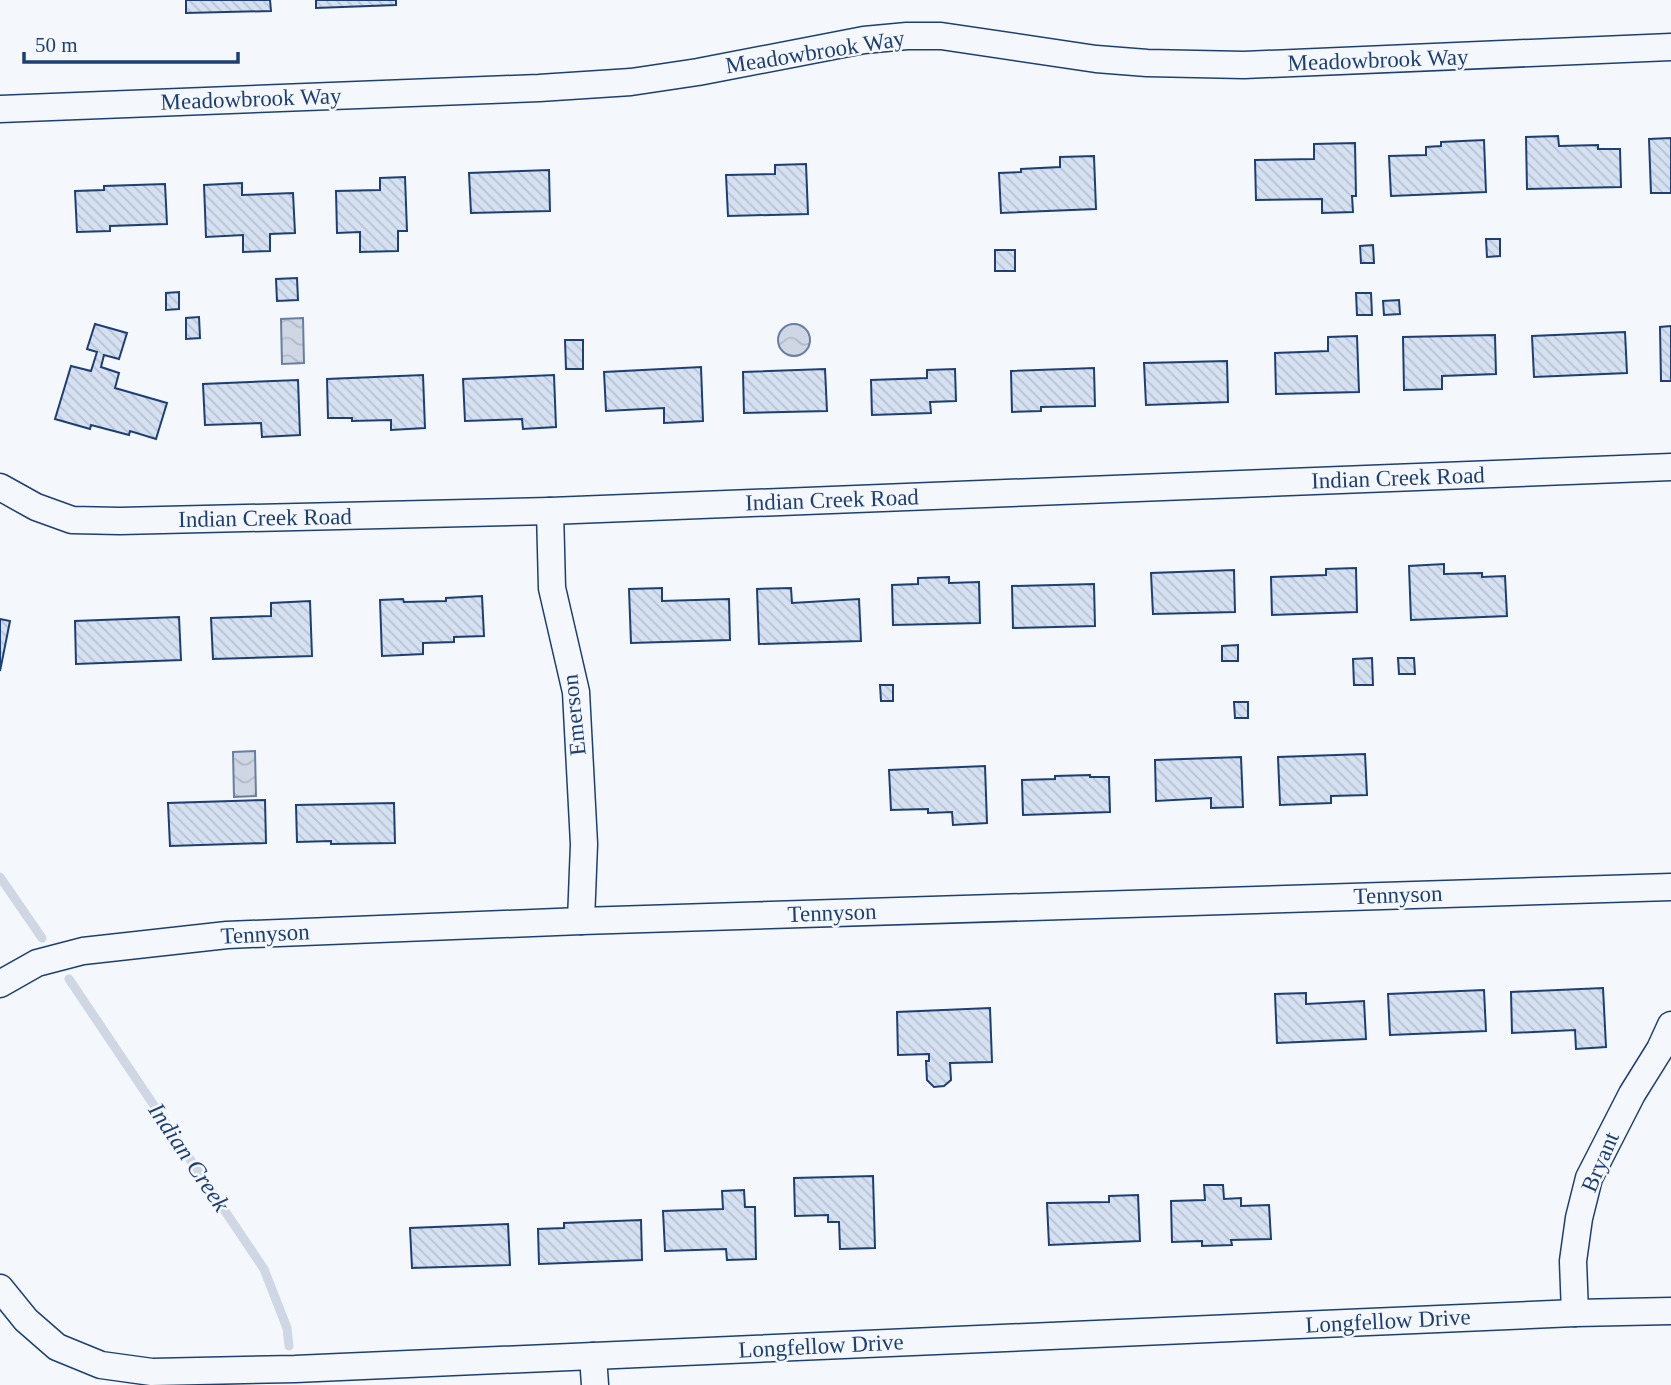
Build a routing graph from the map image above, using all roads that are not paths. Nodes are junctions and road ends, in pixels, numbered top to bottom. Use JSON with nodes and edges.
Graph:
{"nodes":[{"id":1,"x":1671,"y":47,"type":"edge"},
{"id":2,"x":0,"y":109,"type":"edge"},
{"id":3,"x":1671,"y":467,"type":"edge"},
{"id":4,"x":0,"y":487,"type":"edge"},
{"id":5,"x":550,"y":511,"type":"junction"},
{"id":6,"x":1671,"y":887,"type":"edge"},
{"id":7,"x":581,"y":921,"type":"junction"},
{"id":8,"x":0,"y":984,"type":"edge"},
{"id":9,"x":1671,"y":1025,"type":"edge"},
{"id":10,"x":0,"y":1289,"type":"edge"},
{"id":11,"x":1671,"y":1311,"type":"edge"},
{"id":12,"x":1575,"y":1313,"type":"junction"},
{"id":13,"x":593,"y":1356,"type":"junction"},
{"id":14,"x":595,"y":1385,"type":"edge"}],
"edges":[{"from":1,"to":2,"type":"street","name":"Meadowbrook Way"},
{"from":3,"to":5,"type":"street","name":"Indian Creek Road"},
{"from":4,"to":5,"type":"street","name":"Indian Creek Road"},
{"from":5,"to":7,"type":"street","name":"Emerson"},
{"from":6,"to":7,"type":"street","name":"Tennyson"},
{"from":7,"to":8,"type":"street","name":"Tennyson"},
{"from":9,"to":12,"type":"street","name":"Bryant"},
{"from":10,"to":13,"type":"street","name":"Longfellow Drive"},
{"from":11,"to":12,"type":"street","name":"Longfellow Drive"},
{"from":12,"to":13,"type":"street","name":"Longfellow Drive"},
{"from":13,"to":14,"type":"street"}]}
